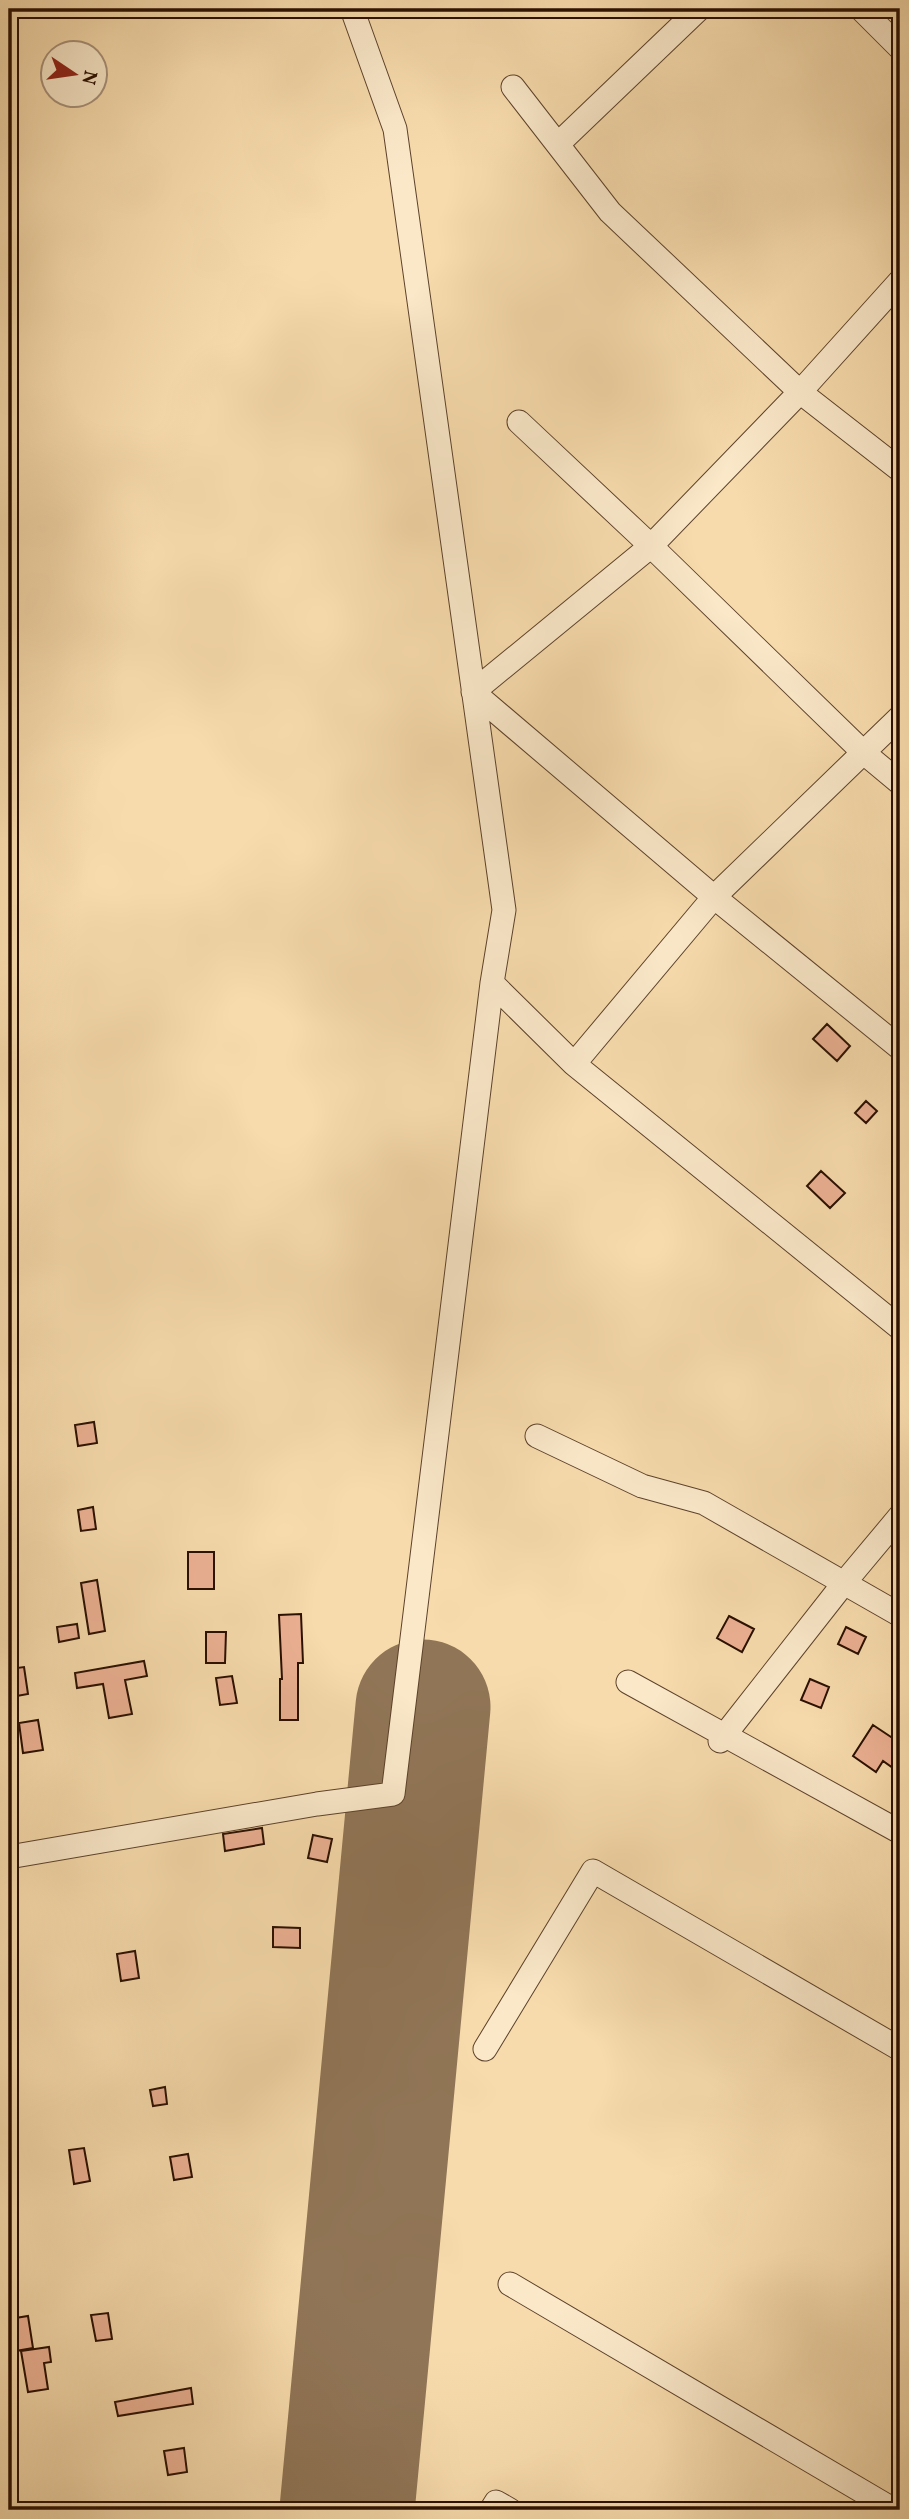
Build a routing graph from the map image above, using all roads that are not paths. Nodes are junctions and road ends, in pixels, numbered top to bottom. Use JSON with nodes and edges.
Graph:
{"nodes":[{"id":1,"x":352,"y":9,"type":"edge"},
{"id":2,"x":699,"y":9,"type":"edge"},
{"id":3,"x":861,"y":9,"type":"edge"},
{"id":4,"x":900,"y":48,"type":"edge"},
{"id":5,"x":513,"y":87,"type":"dead end"},
{"id":6,"x":558,"y":144,"type":"junction"},
{"id":7,"x":900,"y":281,"type":"edge"},
{"id":8,"x":800,"y":392,"type":"junction"},
{"id":9,"x":519,"y":422,"type":"dead end"},
{"id":10,"x":900,"y":470,"type":"edge"},
{"id":11,"x":651,"y":546,"type":"junction"},
{"id":12,"x":473,"y":692,"type":"junction"},
{"id":13,"x":900,"y":718,"type":"edge"},
{"id":14,"x":864,"y":753,"type":"junction"},
{"id":15,"x":900,"y":783,"type":"edge"},
{"id":16,"x":714,"y":897,"type":"junction"},
{"id":17,"x":492,"y":983,"type":"junction"},
{"id":18,"x":900,"y":1048,"type":"edge"},
{"id":19,"x":574,"y":1064,"type":"junction"},
{"id":20,"x":900,"y":1328,"type":"edge"},
{"id":21,"x":537,"y":1436,"type":"dead end"},
{"id":22,"x":900,"y":1516,"type":"edge"},
{"id":23,"x":844,"y":1583,"type":"junction"},
{"id":24,"x":900,"y":1615,"type":"edge"},
{"id":25,"x":628,"y":1682,"type":"dead end"},
{"id":26,"x":722,"y":1738,"type":"junction"},
{"id":27,"x":900,"y":1832,"type":"edge"},
{"id":28,"x":9,"y":1857,"type":"edge"},
{"id":29,"x":485,"y":2049,"type":"dead end"},
{"id":30,"x":900,"y":2049,"type":"edge"},
{"id":31,"x":510,"y":2284,"type":"dead end"},
{"id":32,"x":491,"y":2510,"type":"edge"},
{"id":33,"x":510,"y":2510,"type":"edge"},
{"id":34,"x":894,"y":2510,"type":"edge"}],
"edges":[{"from":1,"to":12,"type":"street"},
{"from":2,"to":6,"type":"street"},
{"from":3,"to":4,"type":"street"},
{"from":5,"to":6,"type":"street"},
{"from":6,"to":8,"type":"street"},
{"from":7,"to":8,"type":"street"},
{"from":8,"to":10,"type":"street"},
{"from":8,"to":11,"type":"street"},
{"from":9,"to":11,"type":"street"},
{"from":11,"to":12,"type":"street"},
{"from":11,"to":14,"type":"street"},
{"from":12,"to":16,"type":"street"},
{"from":12,"to":17,"type":"street"},
{"from":13,"to":14,"type":"street"},
{"from":14,"to":15,"type":"street"},
{"from":14,"to":16,"type":"street"},
{"from":16,"to":18,"type":"street"},
{"from":16,"to":19,"type":"street"},
{"from":17,"to":19,"type":"street"},
{"from":17,"to":28,"type":"street"},
{"from":19,"to":20,"type":"street"},
{"from":21,"to":23,"type":"street"},
{"from":22,"to":23,"type":"street"},
{"from":23,"to":24,"type":"street"},
{"from":23,"to":26,"type":"street"},
{"from":25,"to":26,"type":"street"},
{"from":26,"to":27,"type":"street"},
{"from":29,"to":30,"type":"street"},
{"from":31,"to":34,"type":"street"},
{"from":32,"to":33,"type":"street"}]}
